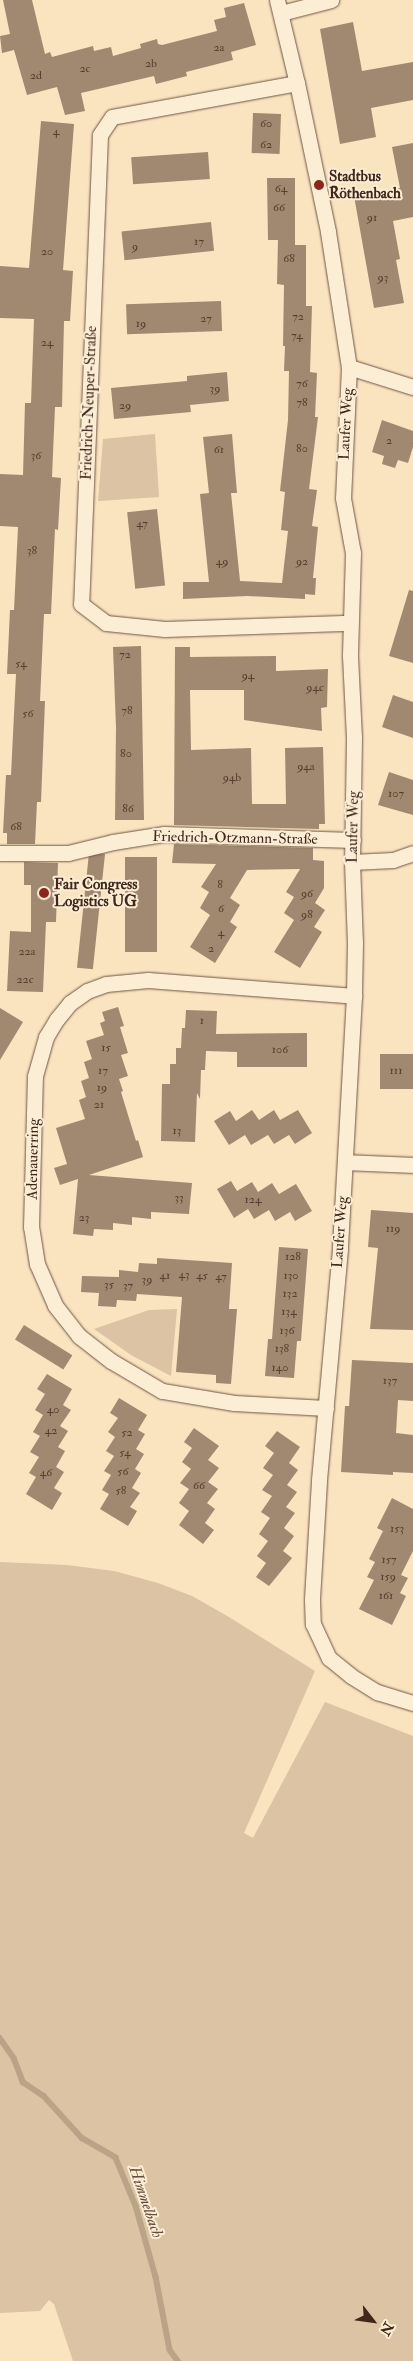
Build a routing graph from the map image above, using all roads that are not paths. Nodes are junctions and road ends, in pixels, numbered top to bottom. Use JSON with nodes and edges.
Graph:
{"nodes":[{"id":1,"x":331,"y":0,"type":"edge"},
{"id":2,"x":279,"y":7,"type":"edge"},
{"id":3,"x":297,"y":82,"type":"junction"},
{"id":4,"x":349,"y":367,"type":"junction"},
{"id":5,"x":413,"y":387,"type":"edge"},
{"id":6,"x":350,"y":623,"type":"junction"},
{"id":7,"x":353,"y":840,"type":"junction"},
{"id":8,"x":0,"y":853,"type":"edge"},
{"id":9,"x":413,"y":853,"type":"edge"},
{"id":10,"x":352,"y":862,"type":"junction"},
{"id":11,"x":354,"y":996,"type":"junction"},
{"id":12,"x":344,"y":1162,"type":"junction"},
{"id":13,"x":413,"y":1165,"type":"edge"},
{"id":14,"x":326,"y":1408,"type":"junction"},
{"id":15,"x":413,"y":1703,"type":"edge"}],
"edges":[{"from":1,"to":2,"type":"street"},
{"from":2,"to":3,"type":"street","name":"Laufer Weg"},
{"from":3,"to":4,"type":"street","name":"Laufer Weg"},
{"from":3,"to":6,"type":"street","name":"Friedrich-Neuper-Straße"},
{"from":4,"to":5,"type":"street"},
{"from":4,"to":6,"type":"street","name":"Laufer Weg"},
{"from":6,"to":7,"type":"street","name":"Laufer Weg"},
{"from":7,"to":8,"type":"street","name":"Friedrich-Otzmann-Straße"},
{"from":7,"to":10,"type":"street","name":"Laufer Weg"},
{"from":9,"to":10,"type":"street"},
{"from":10,"to":11,"type":"street","name":"Laufer Weg"},
{"from":11,"to":12,"type":"street","name":"Laufer Weg"},
{"from":11,"to":14,"type":"street","name":"Adenauerring"},
{"from":12,"to":13,"type":"street"},
{"from":12,"to":14,"type":"street","name":"Laufer Weg"},
{"from":14,"to":15,"type":"street","name":"Laufer Weg"}]}
